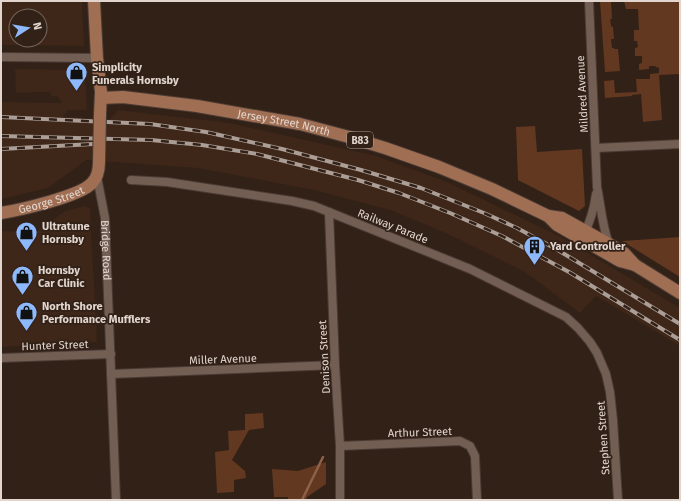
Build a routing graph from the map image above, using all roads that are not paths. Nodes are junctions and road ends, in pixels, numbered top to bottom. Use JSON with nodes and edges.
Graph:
{"nodes":[{"id":1,"x":94,"y":1,"type":"edge"},
{"id":2,"x":588,"y":1,"type":"edge"},
{"id":3,"x":1,"y":57,"type":"edge"},
{"id":4,"x":97,"y":58,"type":"junction"},
{"id":5,"x":101,"y":98,"type":"junction"},
{"id":6,"x":680,"y":144,"type":"edge"},
{"id":7,"x":596,"y":148,"type":"junction"},
{"id":8,"x":97,"y":177,"type":"junction"},
{"id":9,"x":131,"y":180,"type":"dead end"},
{"id":10,"x":597,"y":187,"type":"junction"},
{"id":11,"x":329,"y":212,"type":"junction"},
{"id":12,"x":1,"y":213,"type":"edge"},
{"id":13,"x":583,"y":234,"type":"junction"},
{"id":14,"x":609,"y":244,"type":"junction"},
{"id":15,"x":635,"y":265,"type":"junction"},
{"id":16,"x":680,"y":293,"type":"edge"},
{"id":17,"x":111,"y":354,"type":"junction"},
{"id":18,"x":1,"y":358,"type":"edge"},
{"id":19,"x":335,"y":365,"type":"junction"},
{"id":20,"x":112,"y":374,"type":"junction"},
{"id":21,"x":606,"y":374,"type":"joint"},
{"id":22,"x":340,"y":446,"type":"junction"},
{"id":23,"x":116,"y":500,"type":"edge"},
{"id":24,"x":340,"y":500,"type":"edge"},
{"id":25,"x":477,"y":500,"type":"edge"},
{"id":26,"x":618,"y":500,"type":"edge"}],
"edges":[{"from":1,"to":4,"type":"main road","name":"Bridge Road"},
{"from":2,"to":7,"type":"street","name":"Mildred Avenue"},
{"from":3,"to":4,"type":"street"},
{"from":4,"to":5,"type":"main road","name":"Bridge Road"},
{"from":5,"to":8,"type":"main road","name":"Bridge Road","bridge":true},
{"from":5,"to":13,"type":"main road","name":"Jersey Street North","number":"B83"},
{"from":6,"to":7,"type":"street"},
{"from":7,"to":10,"type":"street","name":"Mildred Avenue"},
{"from":8,"to":12,"type":"main road","name":"George Street"},
{"from":8,"to":17,"type":"street","name":"Bridge Road"},
{"from":9,"to":11,"type":"street","name":"Railway Parade"},
{"from":10,"to":13,"type":"street","name":"Mildred Avenue"},
{"from":10,"to":14,"type":"street","name":"Mildred Avenue"},
{"from":11,"to":19,"type":"street","name":"Denison Street"},
{"from":11,"to":21,"type":"street","name":"Railway Parade"},
{"from":13,"to":14,"type":"main road","name":"Jersey Street North","number":"B83"},
{"from":13,"to":15,"type":"main road","name":"Jersey Street North","number":"B83"},
{"from":14,"to":15,"type":"main road","name":"Jersey Street North","number":"B83"},
{"from":15,"to":16,"type":"main road","name":"Jersey Street North","number":"B83"},
{"from":17,"to":18,"type":"street","name":"Hunter Street"},
{"from":17,"to":20,"type":"street","name":"Bridge Road"},
{"from":19,"to":20,"type":"street","name":"Miller Avenue"},
{"from":19,"to":22,"type":"street","name":"Denison Street"},
{"from":20,"to":23,"type":"street","name":"Bridge Road"},
{"from":21,"to":26,"type":"street","name":"Stephen Street"},
{"from":22,"to":24,"type":"street","name":"Denison Street"},
{"from":22,"to":25,"type":"street","name":"Arthur Street"}]}
